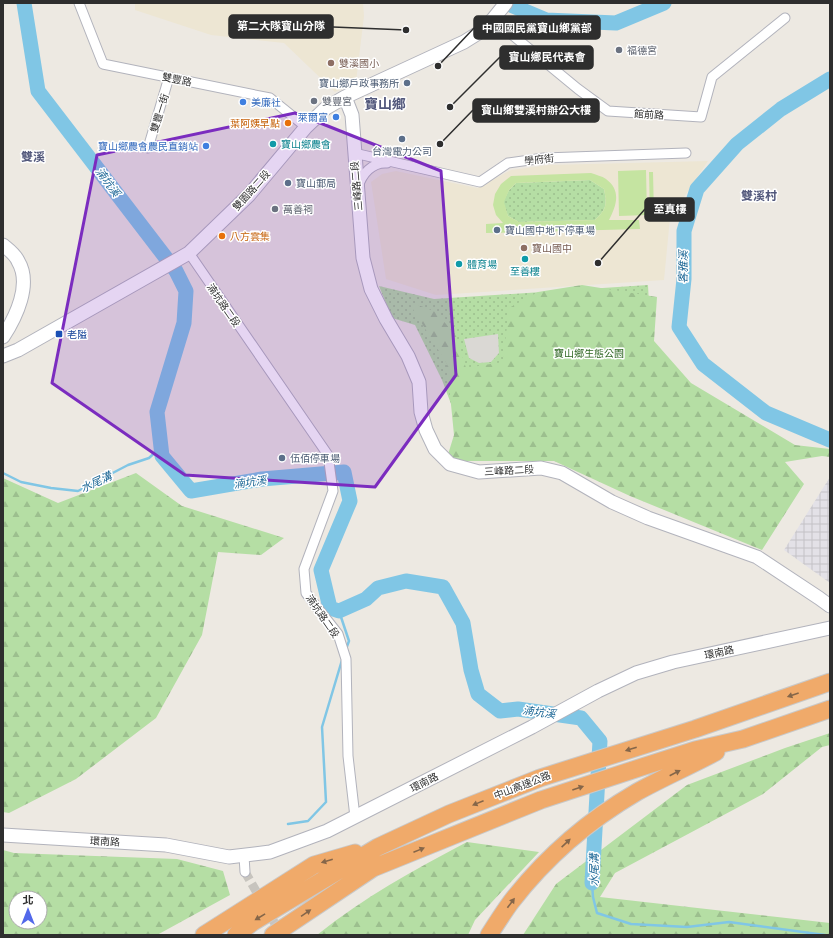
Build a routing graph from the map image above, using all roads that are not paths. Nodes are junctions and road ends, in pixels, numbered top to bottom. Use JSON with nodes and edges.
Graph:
{"nodes":[{"id":1,"x":79,"y":3,"type":"edge"},
{"id":2,"x":506,"y":3,"type":"edge"},
{"id":3,"x":785,"y":18,"type":"dead end"},
{"id":4,"x":493,"y":19,"type":"junction"},
{"id":5,"x":169,"y":77,"type":"junction"},
{"id":6,"x":345,"y":97,"type":"junction"},
{"id":7,"x":306,"y":127,"type":"junction"},
{"id":8,"x":148,"y":148,"type":"dead end"},
{"id":9,"x":354,"y":153,"type":"junction"},
{"id":10,"x":686,"y":153,"type":"dead end"},
{"id":11,"x":399,"y":164,"type":"junction"},
{"id":12,"x":357,"y":192,"type":"junction"},
{"id":13,"x":3,"y":245,"type":"edge"},
{"id":14,"x":189,"y":253,"type":"junction"},
{"id":15,"x":3,"y":337,"type":"edge"},
{"id":16,"x":3,"y":356,"type":"edge"},
{"id":17,"x":830,"y":606,"type":"edge"},
{"id":18,"x":830,"y":628,"type":"edge"},
{"id":19,"x":830,"y":682,"type":"edge"},
{"id":20,"x":830,"y":709,"type":"edge"},
{"id":21,"x":743,"y":739,"type":"junction"},
{"id":22,"x":355,"y":817,"type":"junction"},
{"id":23,"x":3,"y":835,"type":"edge"},
{"id":24,"x":378,"y":847,"type":"junction"},
{"id":25,"x":244,"y":856,"type":"junction"},
{"id":26,"x":245,"y":872,"type":"tunnel mouth"},
{"id":27,"x":204,"y":935,"type":"edge"},
{"id":28,"x":236,"y":935,"type":"edge"},
{"id":29,"x":274,"y":935,"type":"edge"},
{"id":30,"x":489,"y":935,"type":"edge"}],
"edges":[{"from":1,"to":5,"type":"street","name":"雙豐路"},
{"from":2,"to":4,"type":"street","name":"雙園路二段"},
{"from":3,"to":4,"type":"street","name":"館前路"},
{"from":4,"to":6,"type":"street","name":"雙園路二段"},
{"from":5,"to":7,"type":"street","name":"雙豐路"},
{"from":5,"to":8,"type":"street","name":"雙豐一街"},
{"from":6,"to":7,"type":"street","name":"雙園路二段"},
{"from":6,"to":9,"type":"street","name":"三峰路二段"},
{"from":7,"to":14,"type":"street","name":"雙園路二段"},
{"from":9,"to":11,"type":"street","name":"學府街"},
{"from":9,"to":12,"type":"street","name":"三峰路二段"},
{"from":10,"to":11,"type":"street","name":"學府街"},
{"from":11,"to":12,"type":"street","name":"學府街"},
{"from":12,"to":17,"type":"street","name":"三峰路二段"},
{"from":13,"to":15,"type":"street"},
{"from":14,"to":16,"type":"street","name":"雙園路二段"},
{"from":14,"to":22,"type":"street","name":"湳坑路二段"},
{"from":18,"to":22,"type":"street","name":"環南路"},
{"from":19,"to":24,"type":"highway","name":"中山高速公路","one_way":true},
{"from":20,"to":21,"type":"highway"},
{"from":29,"to":21,"type":"highway","one_way":true},
{"from":30,"to":21,"type":"highway","one_way":true},
{"from":22,"to":25,"type":"street","name":"環南路"},
{"from":23,"to":25,"type":"street","name":"環南路"},
{"from":24,"to":27,"type":"highway","one_way":true},
{"from":24,"to":28,"type":"highway","name":"中山高速公路","one_way":true},
{"from":25,"to":26,"type":"street"}]}
